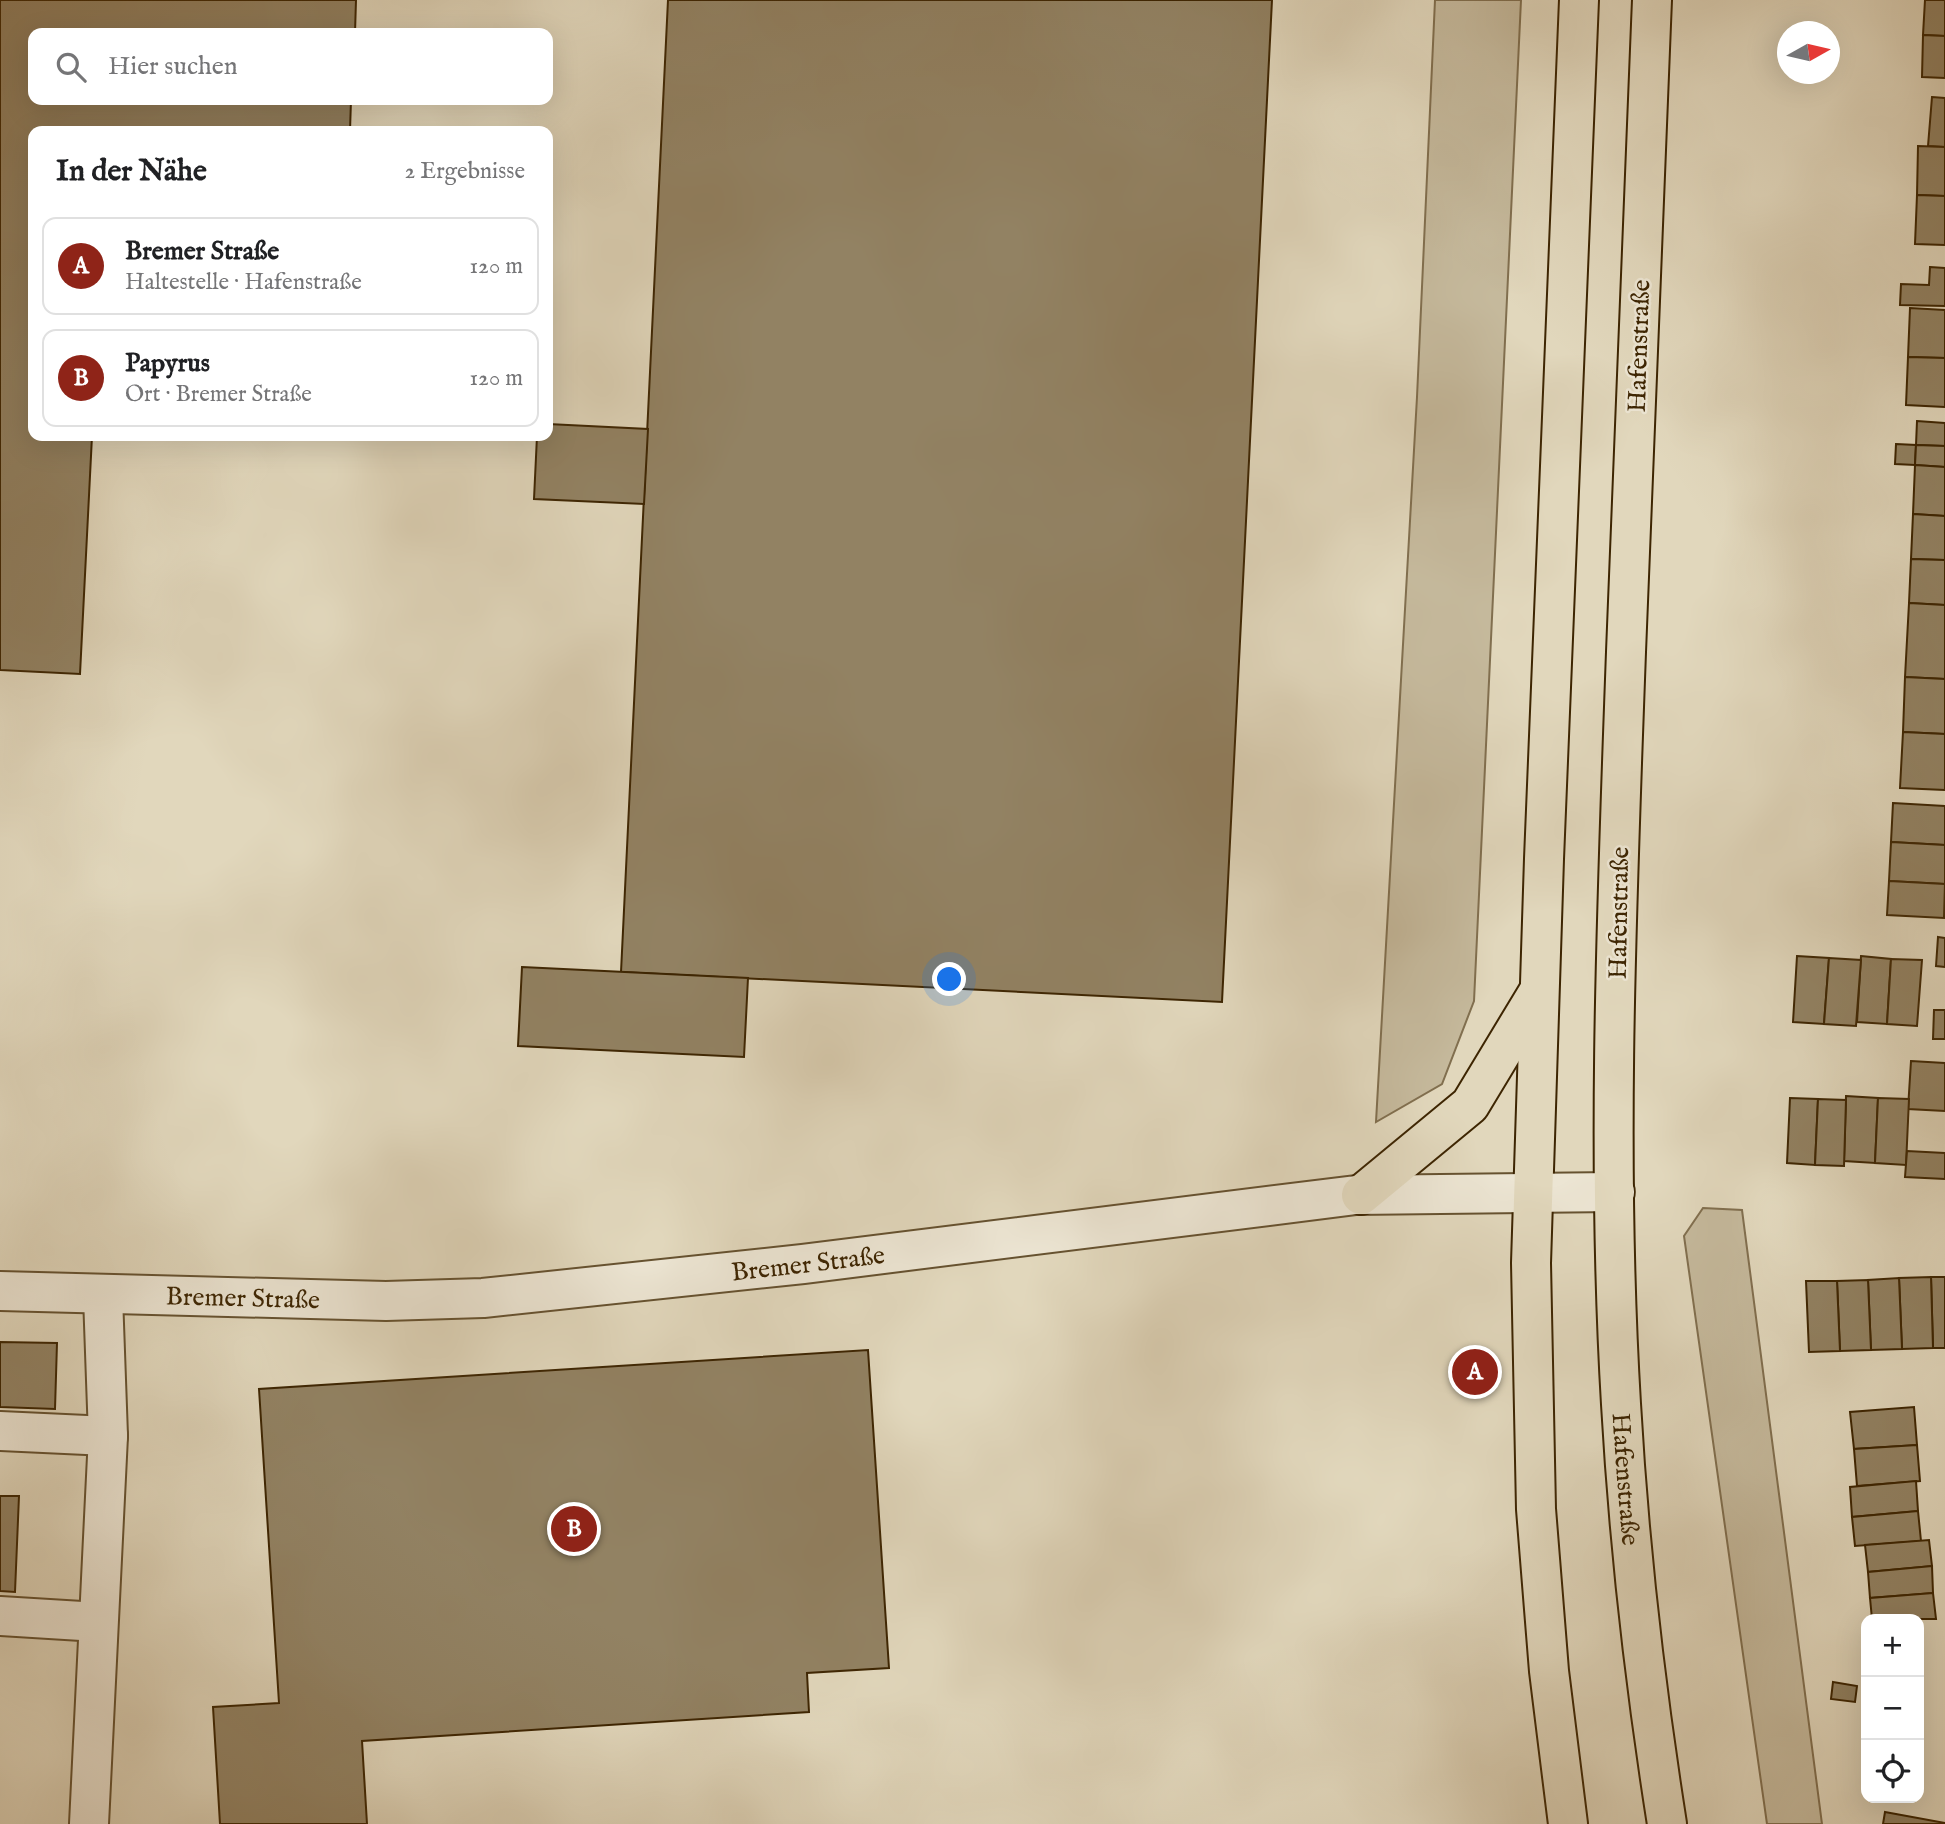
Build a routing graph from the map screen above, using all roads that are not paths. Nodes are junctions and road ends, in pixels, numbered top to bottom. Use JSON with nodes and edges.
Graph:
{"nodes":[{"id":1,"x":1579,"y":0,"type":"edge"},
{"id":2,"x":1652,"y":0,"type":"edge"},
{"id":3,"x":1540,"y":989,"type":"junction"},
{"id":4,"x":1533,"y":1192,"type":"junction"},
{"id":5,"x":1615,"y":1192,"type":"junction"},
{"id":6,"x":1362,"y":1195,"type":"junction"},
{"id":7,"x":0,"y":1291,"type":"edge"},
{"id":8,"x":103,"y":1296,"type":"junction"},
{"id":9,"x":0,"y":1431,"type":"edge"},
{"id":10,"x":107,"y":1436,"type":"junction"},
{"id":11,"x":0,"y":1616,"type":"edge"},
{"id":12,"x":98,"y":1622,"type":"junction"},
{"id":13,"x":89,"y":1824,"type":"edge"},
{"id":14,"x":1567,"y":1824,"type":"edge"},
{"id":15,"x":1667,"y":1824,"type":"edge"}],
"edges":[{"from":1,"to":3,"type":"main road"},
{"from":2,"to":5,"type":"main road","name":"Hafenstraße"},
{"from":3,"to":4,"type":"main road"},
{"from":3,"to":6,"type":"main road"},
{"from":4,"to":5,"type":"street","name":"Bremer Straße"},
{"from":4,"to":6,"type":"street","name":"Bremer Straße"},
{"from":4,"to":14,"type":"main road"},
{"from":5,"to":15,"type":"main road","name":"Hafenstraße"},
{"from":6,"to":8,"type":"street","name":"Bremer Straße"},
{"from":7,"to":8,"type":"street","name":"Bremer Straße"},
{"from":8,"to":10,"type":"street"},
{"from":9,"to":10,"type":"street"},
{"from":10,"to":12,"type":"street"},
{"from":11,"to":12,"type":"street"},
{"from":12,"to":13,"type":"street"}]}
